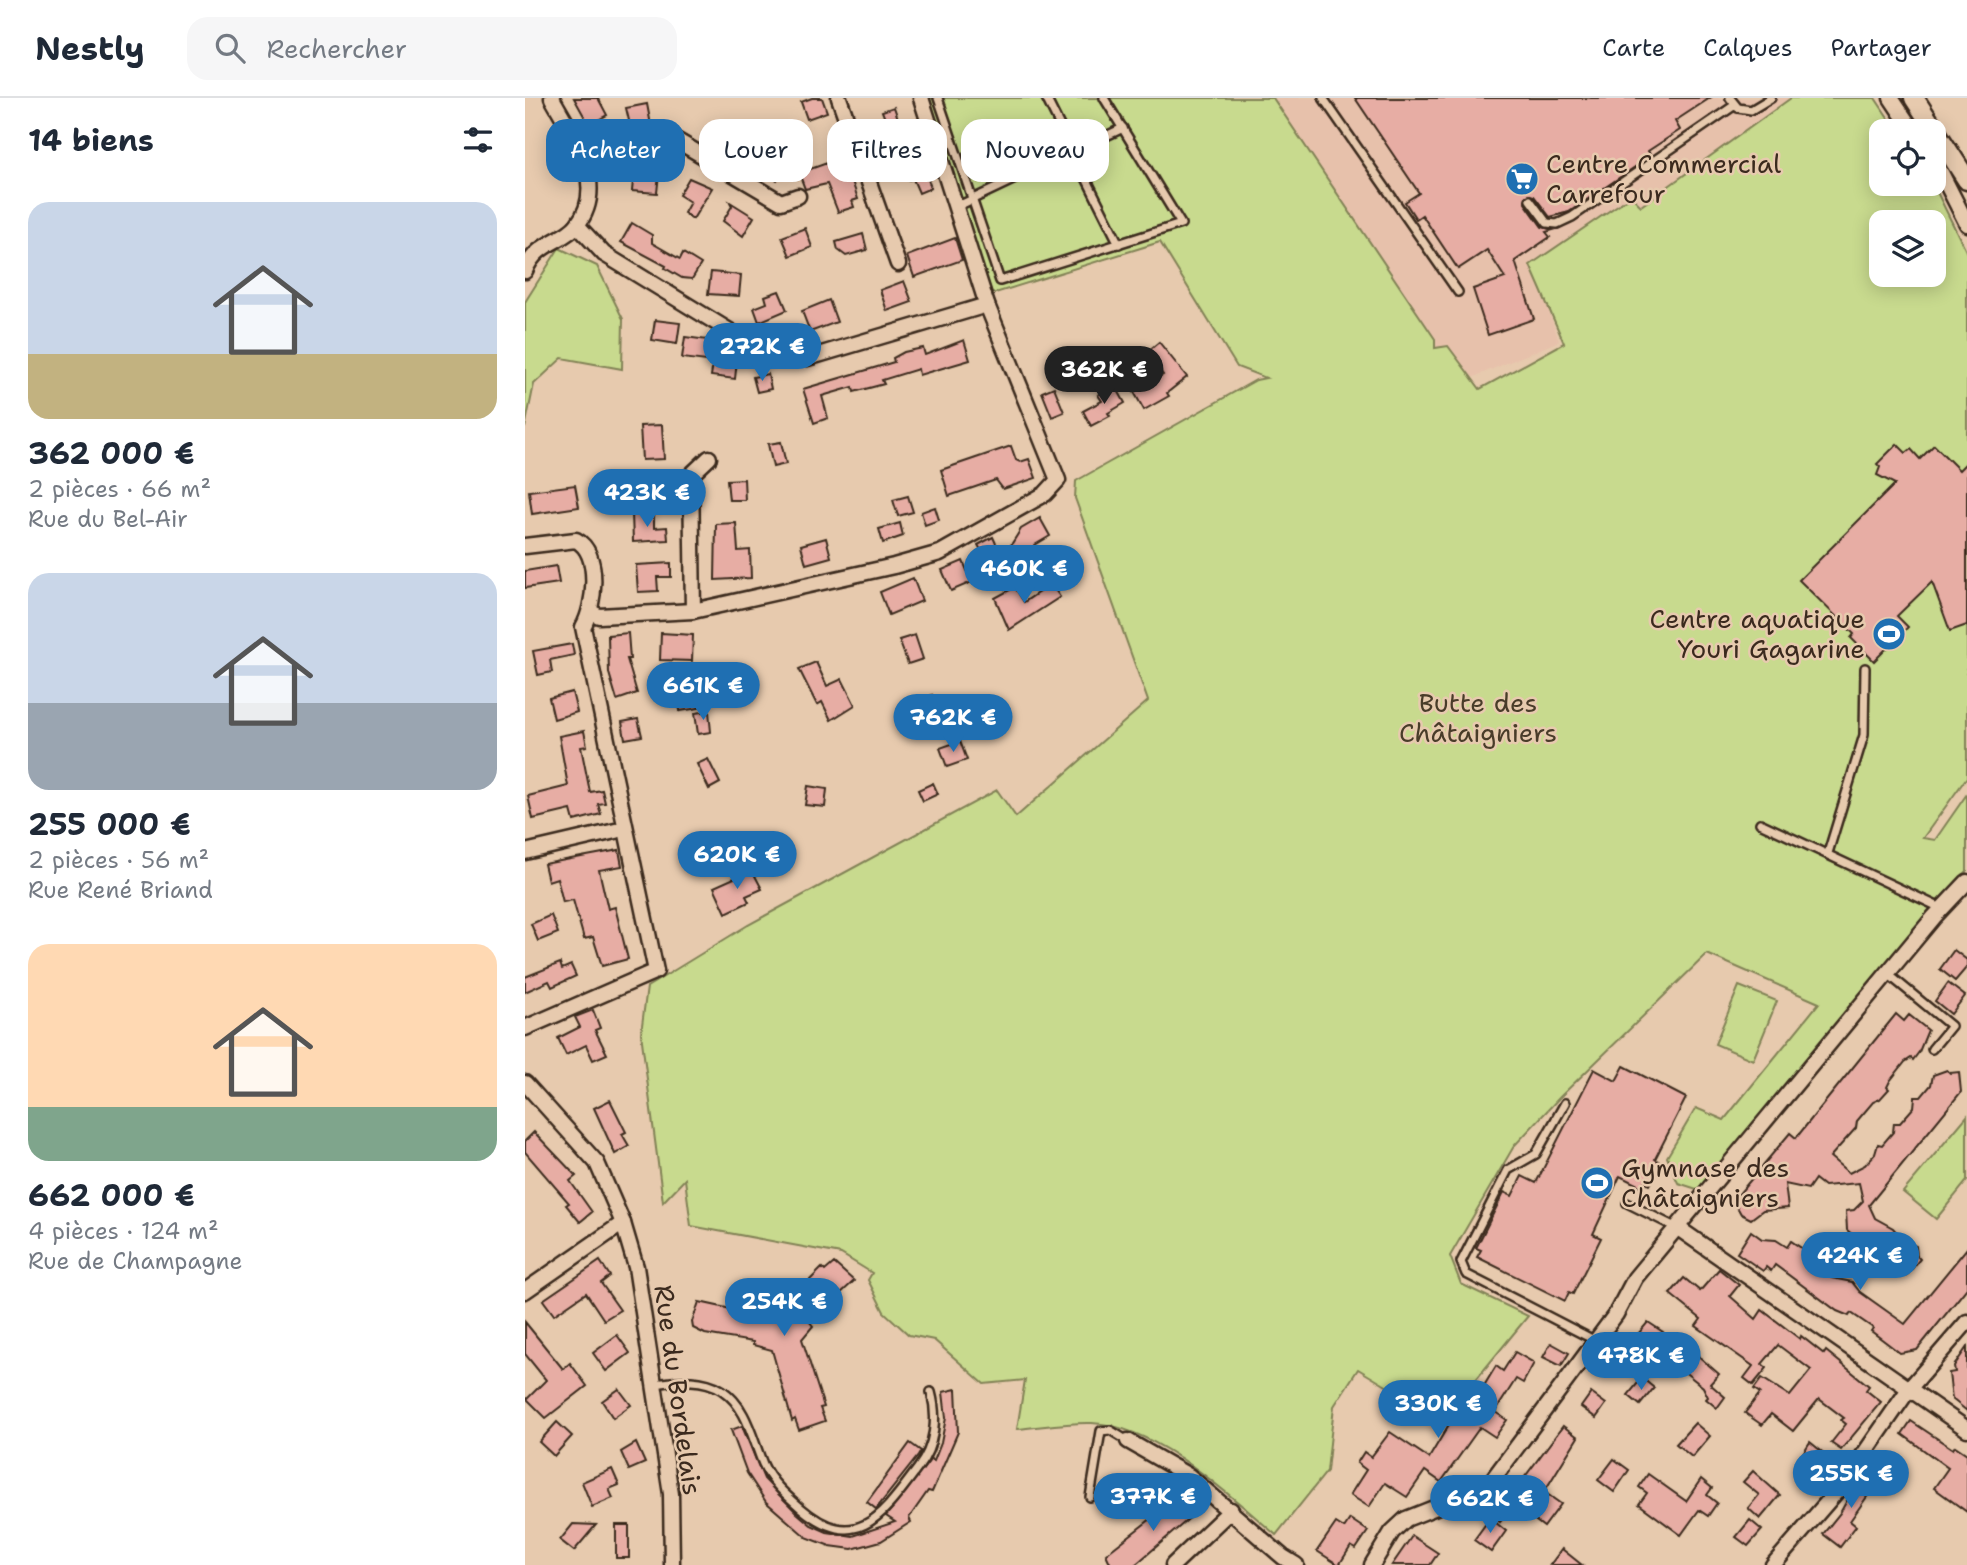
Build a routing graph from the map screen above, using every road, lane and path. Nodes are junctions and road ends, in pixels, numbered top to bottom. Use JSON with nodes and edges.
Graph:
{"nodes":[{"id":1,"x":552,"y":98,"type":"edge"},
{"id":2,"x":839,"y":98,"type":"edge"},
{"id":3,"x":921,"y":98,"type":"edge"},
{"id":4,"x":938,"y":98,"type":"edge"},
{"id":5,"x":1046,"y":98,"type":"edge"},
{"id":6,"x":1104,"y":98,"type":"edge"},
{"id":7,"x":1323,"y":98,"type":"edge"},
{"id":8,"x":1771,"y":98,"type":"edge"},
{"id":9,"x":1891,"y":98,"type":"edge"},
{"id":10,"x":1914,"y":98,"type":"edge"},
{"id":11,"x":1733,"y":101,"type":"edge"},
{"id":12,"x":564,"y":119,"type":"edge"},
{"id":13,"x":1057,"y":119,"type":"edge"},
{"id":14,"x":1905,"y":119,"type":"edge"},
{"id":15,"x":1123,"y":128,"type":"junction"},
{"id":16,"x":1109,"y":135,"type":"edge"},
{"id":17,"x":685,"y":145,"type":"edge"},
{"id":18,"x":1967,"y":180,"type":"edge"},
{"id":19,"x":588,"y":182,"type":"edge"},
{"id":20,"x":1011,"y":182,"type":"edge"},
{"id":21,"x":1089,"y":182,"type":"edge"},
{"id":22,"x":1946,"y":183,"type":"edge"},
{"id":23,"x":798,"y":196,"type":"dead end"},
{"id":24,"x":971,"y":200,"type":"junction"},
{"id":25,"x":1532,"y":204,"type":"dead end"},
{"id":26,"x":956,"y":208,"type":"junction"},
{"id":27,"x":1967,"y":224,"type":"edge"},
{"id":28,"x":577,"y":225,"type":"junction"},
{"id":29,"x":1119,"y":244,"type":"junction"},
{"id":30,"x":898,"y":264,"type":"dead end"},
{"id":31,"x":525,"y":271,"type":"edge"},
{"id":32,"x":1458,"y":292,"type":"dead end"},
{"id":33,"x":987,"y":305,"type":"junction"},
{"id":34,"x":709,"y":458,"type":"dead end"},
{"id":35,"x":525,"y":546,"type":"edge"},
{"id":36,"x":693,"y":611,"type":"junction"},
{"id":37,"x":591,"y":612,"type":"junction"},
{"id":38,"x":1865,"y":668,"type":"dead end"},
{"id":39,"x":1760,"y":823,"type":"dead end"},
{"id":40,"x":624,"y":829,"type":"junction"},
{"id":41,"x":525,"y":852,"type":"edge"},
{"id":42,"x":1828,"y":853,"type":"junction"},
{"id":43,"x":1967,"y":882,"type":"edge"},
{"id":44,"x":1942,"y":909,"type":"junction"},
{"id":45,"x":1888,"y":974,"type":"junction"},
{"id":46,"x":525,"y":1028,"type":"edge"},
{"id":47,"x":1932,"y":1049,"type":"dead end"},
{"id":48,"x":525,"y":1083,"type":"edge"},
{"id":49,"x":1565,"y":1104,"type":"dead end"},
{"id":50,"x":1627,"y":1203,"type":"dead end"},
{"id":51,"x":623,"y":1223,"type":"junction"},
{"id":52,"x":1678,"y":1228,"type":"junction"},
{"id":53,"x":525,"y":1291,"type":"edge"},
{"id":54,"x":1967,"y":1322,"type":"edge"},
{"id":55,"x":1596,"y":1341,"type":"junction"},
{"id":56,"x":654,"y":1384,"type":"junction"},
{"id":57,"x":1909,"y":1389,"type":"junction"},
{"id":58,"x":931,"y":1392,"type":"dead end"},
{"id":59,"x":1967,"y":1429,"type":"edge"},
{"id":60,"x":1128,"y":1441,"type":"joint"},
{"id":61,"x":1090,"y":1496,"type":"dead end"},
{"id":62,"x":1231,"y":1510,"type":"junction"},
{"id":63,"x":672,"y":1565,"type":"edge"},
{"id":64,"x":680,"y":1565,"type":"edge"},
{"id":65,"x":1173,"y":1565,"type":"edge"},
{"id":66,"x":1296,"y":1565,"type":"edge"},
{"id":67,"x":1372,"y":1565,"type":"edge"},
{"id":68,"x":1773,"y":1565,"type":"edge"}],
"edges":[{"from":1,"to":12,"type":"street"},
{"from":2,"to":30,"type":"street"},
{"from":3,"to":26,"type":"street"},
{"from":4,"to":24,"type":"lane"},
{"from":5,"to":13,"type":"lane"},
{"from":6,"to":15,"type":"lane"},
{"from":7,"to":32,"type":"lane"},
{"from":8,"to":11,"type":"lane"},
{"from":9,"to":14,"type":"street"},
{"from":10,"to":18,"type":"street"},
{"from":11,"to":25,"type":"lane"},
{"from":15,"to":16,"type":"lane"},
{"from":15,"to":29,"type":"lane"},
{"from":17,"to":23,"type":"street"},
{"from":19,"to":28,"type":"street"},
{"from":20,"to":24,"type":"lane"},
{"from":21,"to":29,"type":"lane"},
{"from":22,"to":27,"type":"street"},
{"from":24,"to":26,"type":"lane"},
{"from":24,"to":29,"type":"lane"},
{"from":26,"to":33,"type":"street"},
{"from":28,"to":31,"type":"street"},
{"from":28,"to":33,"type":"street"},
{"from":33,"to":36,"type":"street"},
{"from":34,"to":36,"type":"street"},
{"from":35,"to":37,"type":"street"},
{"from":36,"to":37,"type":"street"},
{"from":37,"to":40,"type":"street"},
{"from":38,"to":42,"type":"lane"},
{"from":39,"to":42,"type":"lane"},
{"from":40,"to":41,"type":"street"},
{"from":40,"to":46,"type":"street"},
{"from":42,"to":44,"type":"lane"},
{"from":43,"to":44,"type":"street"},
{"from":44,"to":45,"type":"street"},
{"from":45,"to":47,"type":"lane"},
{"from":45,"to":52,"type":"street"},
{"from":48,"to":51,"type":"street","name":"Rue du Bordelais"},
{"from":49,"to":55,"type":"lane"},
{"from":50,"to":52,"type":"lane"},
{"from":51,"to":53,"type":"street"},
{"from":51,"to":56,"type":"street","name":"Rue du Bordelais"},
{"from":52,"to":55,"type":"street"},
{"from":52,"to":57,"type":"street"},
{"from":54,"to":57,"type":"street"},
{"from":55,"to":67,"type":"street"},
{"from":56,"to":58,"type":"lane"},
{"from":56,"to":63,"type":"street","name":"Rue du Bordelais"},
{"from":57,"to":59,"type":"street"},
{"from":57,"to":68,"type":"street"},
{"from":60,"to":61,"type":"lane"},
{"from":60,"to":62,"type":"street"},
{"from":62,"to":65,"type":"street"},
{"from":62,"to":66,"type":"street"},
{"from":63,"to":64,"type":"lane"}]}
